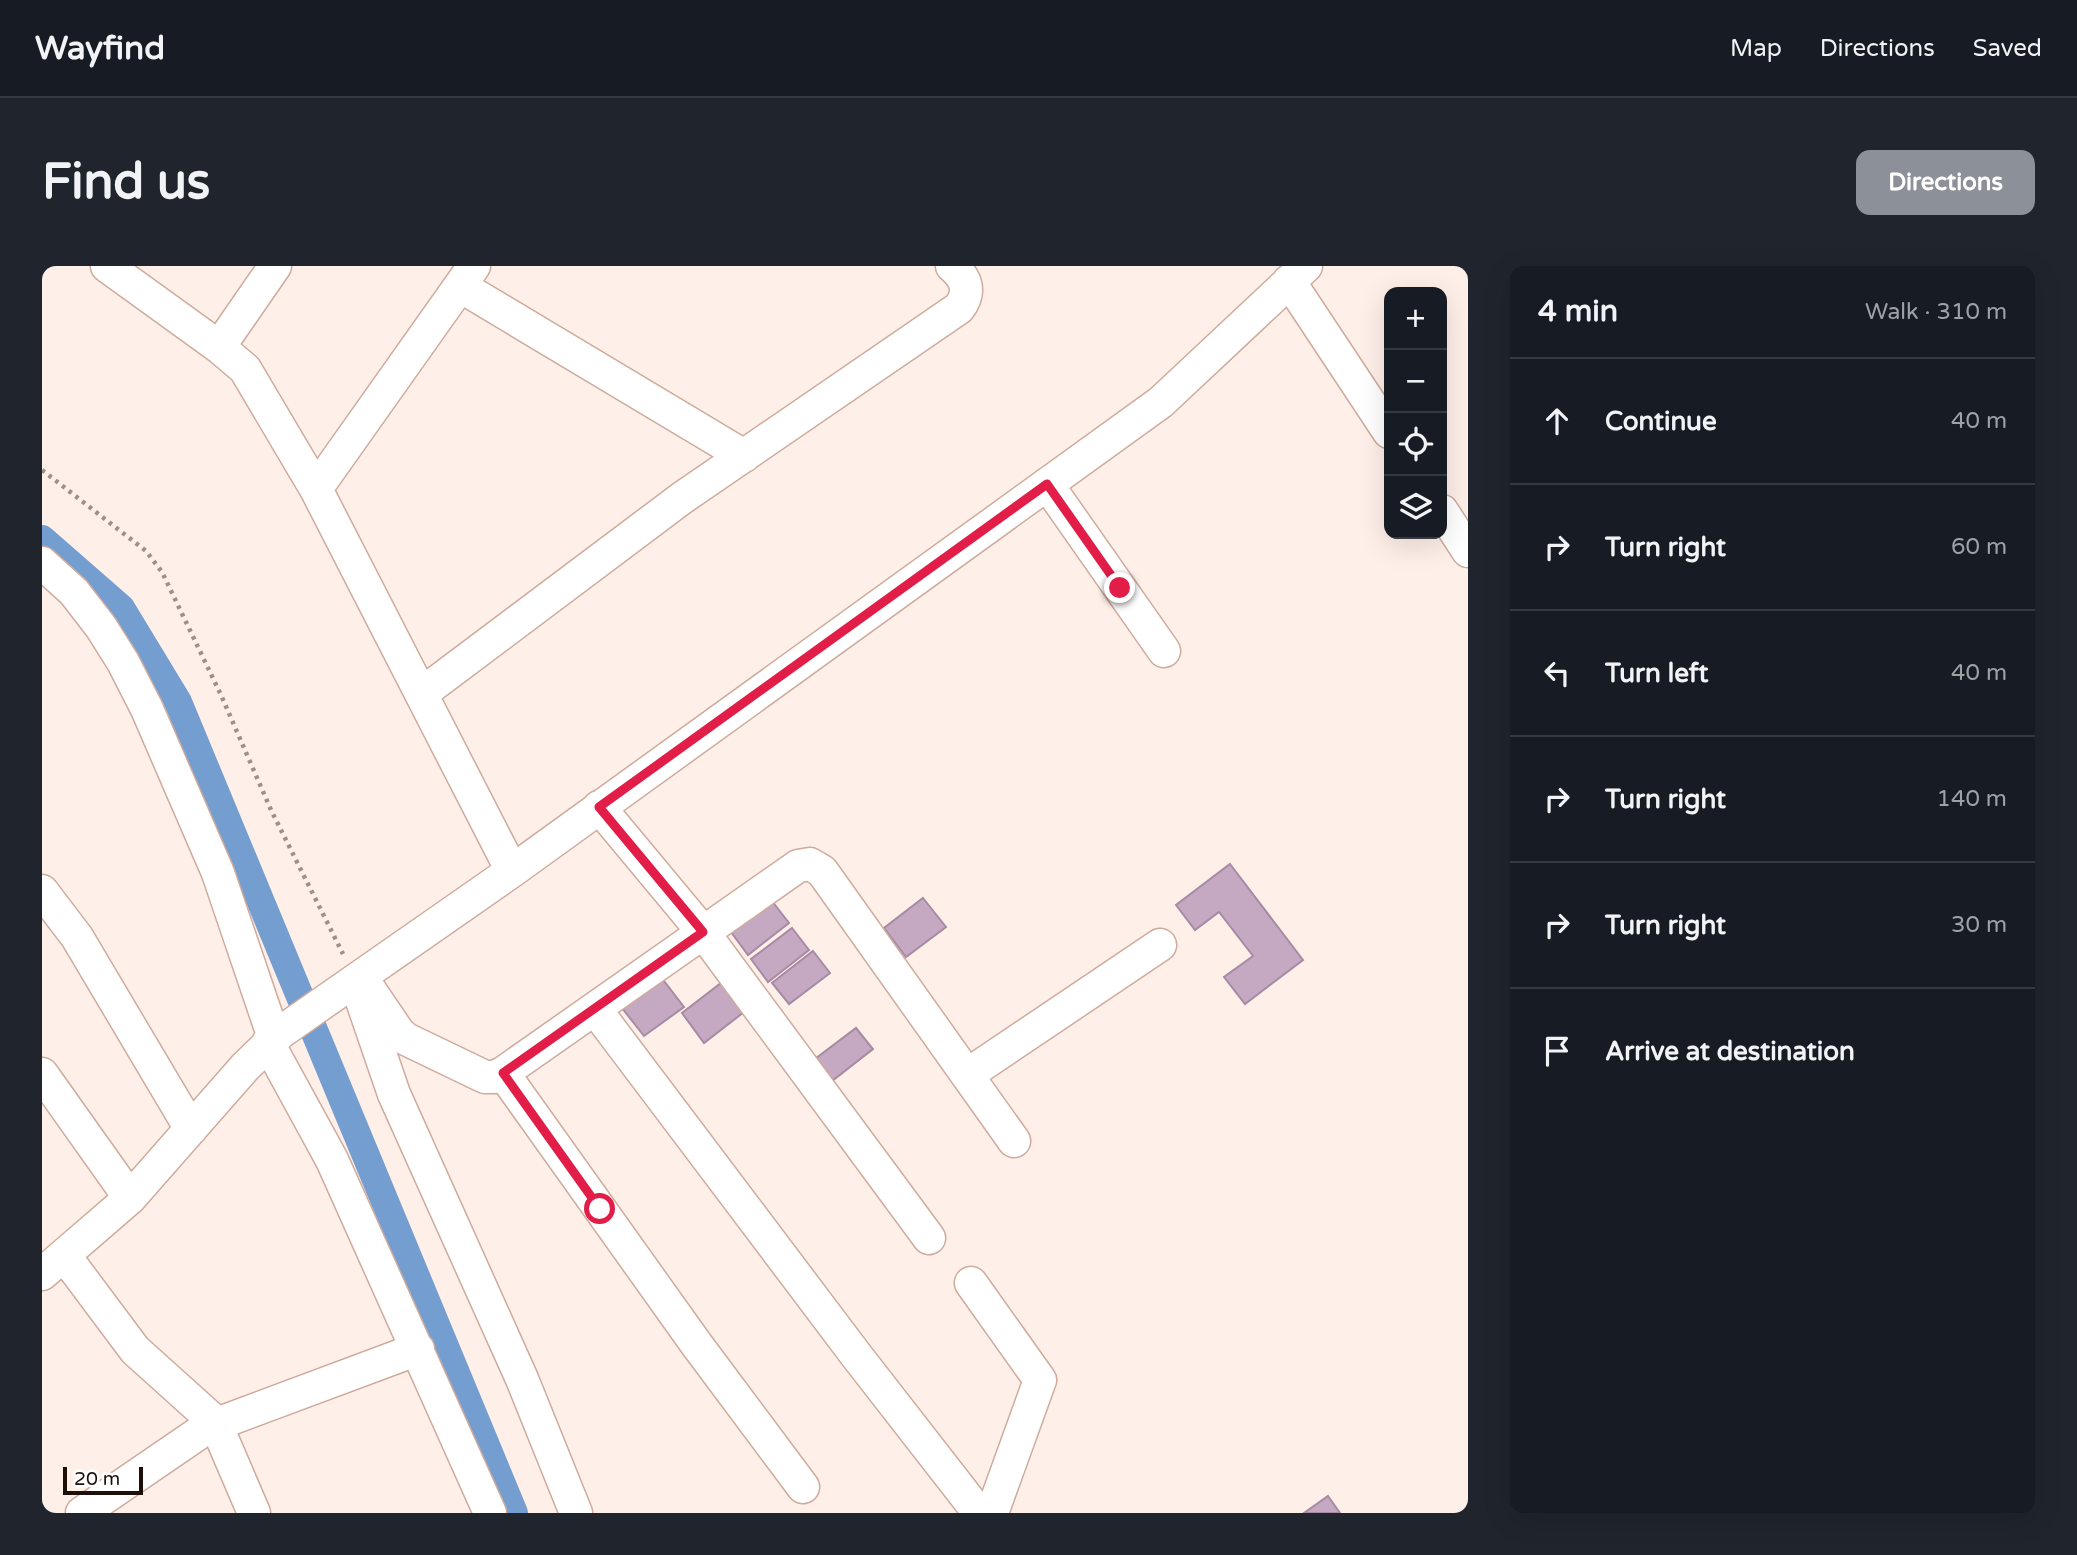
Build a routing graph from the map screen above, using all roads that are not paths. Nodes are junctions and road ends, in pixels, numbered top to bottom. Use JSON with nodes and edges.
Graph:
{"nodes":[{"id":1,"x":107,"y":266,"type":"edge"},
{"id":2,"x":275,"y":266,"type":"edge"},
{"id":3,"x":952,"y":266,"type":"edge"},
{"id":4,"x":1297,"y":274,"type":"edge"},
{"id":5,"x":467,"y":276,"type":"edge"},
{"id":6,"x":219,"y":347,"type":"junction"},
{"id":7,"x":1384,"y":423,"type":"edge"},
{"id":8,"x":744,"y":456,"type":"junction"},
{"id":9,"x":1047,"y":484,"type":"junction"},
{"id":10,"x":316,"y":489,"type":"junction"},
{"id":11,"x":1447,"y":519,"type":"edge"},
{"id":12,"x":1468,"y":551,"type":"edge"},
{"id":13,"x":42,"y":563,"type":"edge"},
{"id":14,"x":1164,"y":651,"type":"dead end"},
{"id":15,"x":421,"y":694,"type":"junction"},
{"id":16,"x":599,"y":807,"type":"junction"},
{"id":17,"x":512,"y":871,"type":"junction"},
{"id":18,"x":42,"y":891,"type":"edge"},
{"id":19,"x":703,"y":932,"type":"junction"},
{"id":20,"x":1160,"y":945,"type":"dead end"},
{"id":21,"x":355,"y":980,"type":"junction"},
{"id":22,"x":595,"y":1009,"type":"junction"},
{"id":23,"x":274,"y":1038,"type":"junction"},
{"id":24,"x":503,"y":1073,"type":"junction"},
{"id":25,"x":42,"y":1074,"type":"edge"},
{"id":26,"x":967,"y":1075,"type":"junction"},
{"id":27,"x":191,"y":1129,"type":"junction"},
{"id":28,"x":1014,"y":1142,"type":"dead end"},
{"id":29,"x":130,"y":1198,"type":"junction"},
{"id":30,"x":929,"y":1238,"type":"dead end"},
{"id":31,"x":53,"y":1264,"type":"edge"},
{"id":32,"x":971,"y":1283,"type":"dead end"},
{"id":33,"x":418,"y":1349,"type":"junction"},
{"id":34,"x":215,"y":1422,"type":"junction"},
{"id":35,"x":803,"y":1487,"type":"dead end"},
{"id":36,"x":82,"y":1513,"type":"edge"},
{"id":37,"x":254,"y":1513,"type":"edge"},
{"id":38,"x":490,"y":1513,"type":"edge"},
{"id":39,"x":576,"y":1513,"type":"edge"},
{"id":40,"x":979,"y":1513,"type":"edge"},
{"id":41,"x":992,"y":1513,"type":"edge"}],
"edges":[{"from":1,"to":6,"type":"street"},
{"from":2,"to":6,"type":"street"},
{"from":3,"to":8,"type":"street"},
{"from":4,"to":7,"type":"street"},
{"from":4,"to":9,"type":"street"},
{"from":5,"to":8,"type":"street"},
{"from":5,"to":10,"type":"street"},
{"from":6,"to":10,"type":"street"},
{"from":8,"to":15,"type":"street"},
{"from":9,"to":14,"type":"street"},
{"from":9,"to":16,"type":"street"},
{"from":10,"to":15,"type":"street"},
{"from":11,"to":12,"type":"street"},
{"from":13,"to":23,"type":"street"},
{"from":15,"to":17,"type":"street"},
{"from":16,"to":17,"type":"street"},
{"from":16,"to":19,"type":"street"},
{"from":17,"to":21,"type":"street"},
{"from":18,"to":27,"type":"street"},
{"from":19,"to":22,"type":"street"},
{"from":19,"to":26,"type":"street"},
{"from":19,"to":30,"type":"street"},
{"from":20,"to":26,"type":"street"},
{"from":21,"to":23,"type":"street"},
{"from":21,"to":24,"type":"street"},
{"from":21,"to":39,"type":"street"},
{"from":22,"to":24,"type":"street"},
{"from":22,"to":40,"type":"street"},
{"from":23,"to":27,"type":"street"},
{"from":23,"to":33,"type":"street"},
{"from":24,"to":35,"type":"street"},
{"from":25,"to":29,"type":"street"},
{"from":26,"to":28,"type":"street"},
{"from":27,"to":29,"type":"street"},
{"from":29,"to":31,"type":"street"},
{"from":31,"to":34,"type":"street"},
{"from":32,"to":41,"type":"street"},
{"from":33,"to":34,"type":"street"},
{"from":33,"to":38,"type":"street"},
{"from":34,"to":36,"type":"street"},
{"from":34,"to":37,"type":"street"}]}
